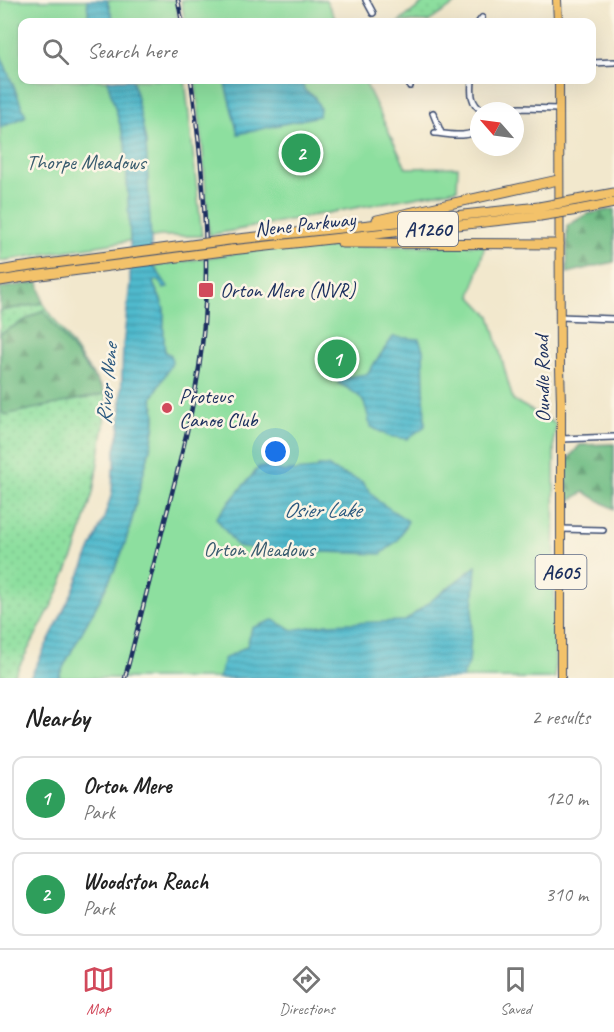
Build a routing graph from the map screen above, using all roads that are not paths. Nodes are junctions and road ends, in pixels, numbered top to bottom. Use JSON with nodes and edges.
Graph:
{"nodes":[{"id":1,"x":366,"y":0,"type":"edge"},
{"id":2,"x":557,"y":0,"type":"edge"},
{"id":3,"x":374,"y":13,"type":"dead end"},
{"id":4,"x":558,"y":18,"type":"edge"},
{"id":5,"x":614,"y":62,"type":"edge"},
{"id":6,"x":596,"y":63,"type":"edge"},
{"id":7,"x":472,"y":84,"type":"edge"},
{"id":8,"x":559,"y":84,"type":"edge"},
{"id":9,"x":474,"y":102,"type":"edge"},
{"id":10,"x":524,"y":108,"type":"edge"},
{"id":11,"x":559,"y":109,"type":"junction"},
{"id":12,"x":433,"y":113,"type":"dead end"},
{"id":13,"x":470,"y":134,"type":"edge"},
{"id":14,"x":558,"y":180,"type":"junction"},
{"id":15,"x":614,"y":193,"type":"edge"},
{"id":16,"x":614,"y":203,"type":"edge"},
{"id":17,"x":578,"y":205,"type":"junction"},
{"id":18,"x":539,"y":212,"type":"junction"},
{"id":19,"x":318,"y":231,"type":"junction"},
{"id":20,"x":316,"y":242,"type":"junction"},
{"id":21,"x":559,"y":243,"type":"junction"},
{"id":22,"x":230,"y":245,"type":"junction"},
{"id":23,"x":0,"y":271,"type":"edge"},
{"id":24,"x":17,"y":273,"type":"junction"},
{"id":25,"x":0,"y":281,"type":"edge"},
{"id":26,"x":560,"y":317,"type":"junction"},
{"id":27,"x":614,"y":319,"type":"edge"},
{"id":28,"x":614,"y":437,"type":"edge"},
{"id":29,"x":561,"y":439,"type":"junction"},
{"id":30,"x":561,"y":529,"type":"junction"},
{"id":31,"x":603,"y":530,"type":"dead end"},
{"id":32,"x":561,"y":678,"type":"edge"}],
"edges":[{"from":1,"to":3,"type":"street"},
{"from":2,"to":4,"type":"main road"},
{"from":5,"to":6,"type":"street"},
{"from":7,"to":9,"type":"street"},
{"from":8,"to":11,"type":"main road","name":"Oundle Road","number":"A605"},
{"from":10,"to":11,"type":"street"},
{"from":11,"to":14,"type":"main road","name":"Oundle Road","number":"A605"},
{"from":12,"to":13,"type":"street"},
{"from":14,"to":19,"type":"highway"},
{"from":14,"to":21,"type":"main road","name":"Oundle Road","number":"A605"},
{"from":15,"to":17,"type":"highway","name":"Nene Parkway","number":"A1260"},
{"from":16,"to":17,"type":"highway","name":"Nene Parkway","number":"A1260"},
{"from":17,"to":18,"type":"highway","name":"Nene Parkway","number":"A1260","bridge":true},
{"from":18,"to":19,"type":"highway","name":"Nene Parkway","number":"A1260"},
{"from":18,"to":20,"type":"highway","name":"Nene Parkway","number":"A1260"},
{"from":19,"to":22,"type":"highway","name":"Nene Parkway","number":"A1260"},
{"from":20,"to":21,"type":"highway"},
{"from":20,"to":22,"type":"highway","name":"Nene Parkway","number":"A1260"},
{"from":21,"to":26,"type":"main road","name":"Oundle Road","number":"A605"},
{"from":22,"to":24,"type":"highway","name":"Nene Parkway","number":"A1260","bridge":true},
{"from":23,"to":24,"type":"highway","name":"Nene Parkway","number":"A1260"},
{"from":24,"to":25,"type":"highway","name":"Nene Parkway","number":"A1260"},
{"from":26,"to":27,"type":"street"},
{"from":26,"to":29,"type":"main road","name":"Oundle Road","number":"A605"},
{"from":28,"to":29,"type":"street"},
{"from":29,"to":30,"type":"main road","name":"Oundle Road","number":"A605"},
{"from":30,"to":31,"type":"street"},
{"from":30,"to":32,"type":"main road","name":"Oundle Road","number":"A605"}]}
